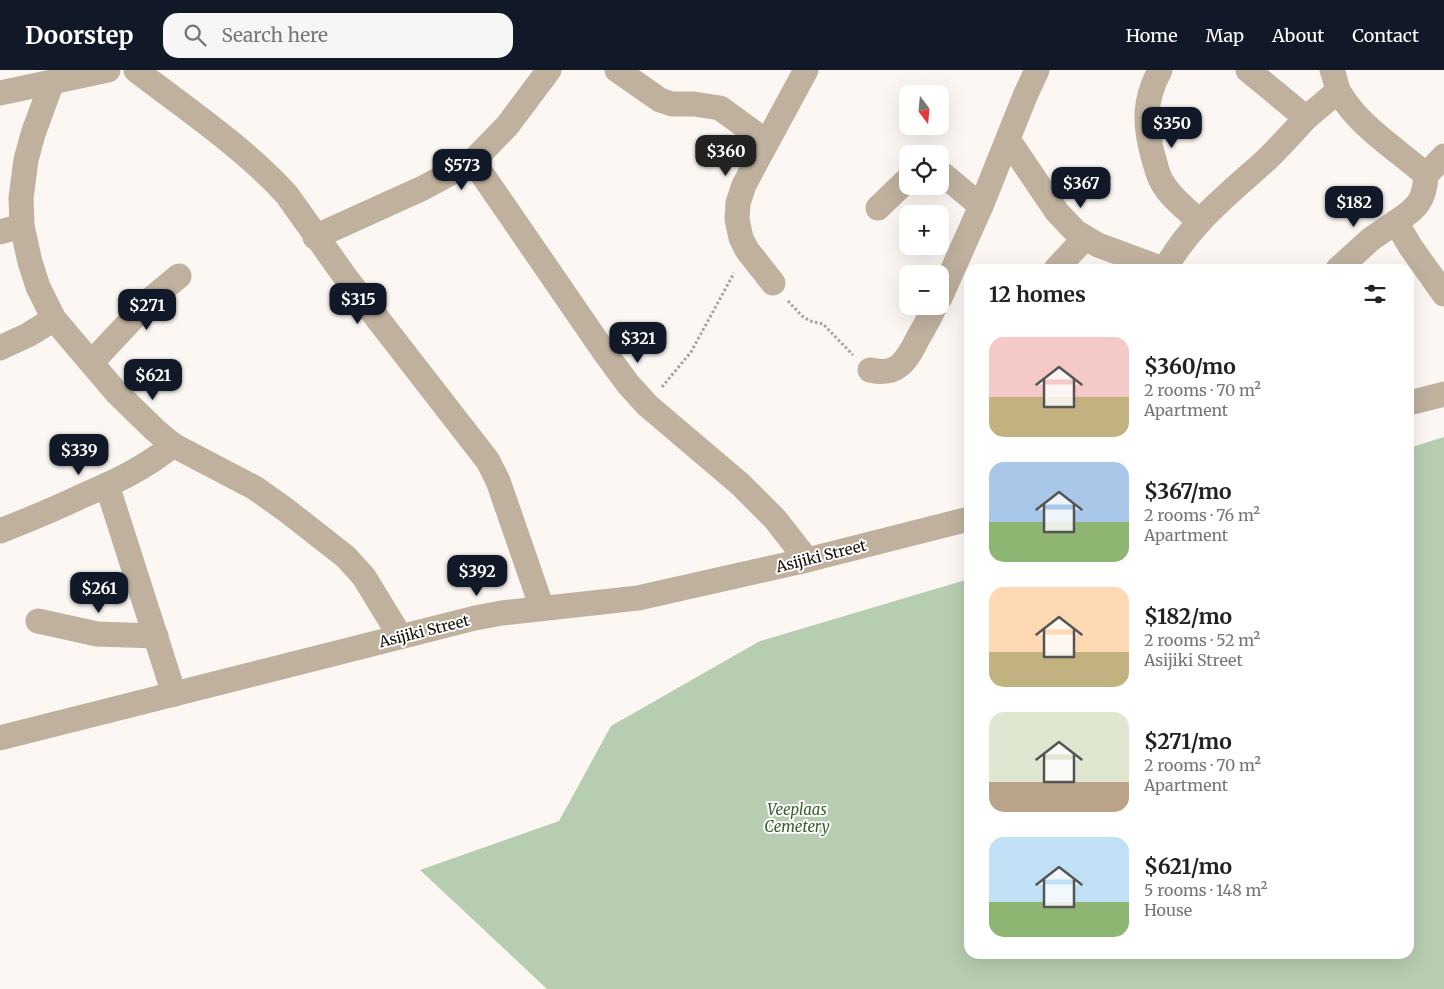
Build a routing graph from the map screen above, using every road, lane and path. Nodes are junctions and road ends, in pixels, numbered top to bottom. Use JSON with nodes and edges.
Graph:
{"nodes":[{"id":1,"x":108,"y":70,"type":"edge"},
{"id":2,"x":136,"y":70,"type":"edge"},
{"id":3,"x":549,"y":70,"type":"edge"},
{"id":4,"x":617,"y":70,"type":"edge"},
{"id":5,"x":806,"y":70,"type":"edge"},
{"id":6,"x":1037,"y":70,"type":"edge"},
{"id":7,"x":1160,"y":70,"type":"edge"},
{"id":8,"x":1248,"y":70,"type":"edge"},
{"id":9,"x":66,"y":76,"type":"edge"},
{"id":10,"x":1335,"y":80,"type":"edge"},
{"id":11,"x":0,"y":93,"type":"edge"},
{"id":12,"x":1306,"y":118,"type":"junction"},
{"id":13,"x":1008,"y":140,"type":"junction"},
{"id":14,"x":767,"y":142,"type":"junction"},
{"id":15,"x":1444,"y":156,"type":"edge"},
{"id":16,"x":473,"y":162,"type":"junction"},
{"id":17,"x":1426,"y":175,"type":"junction"},
{"id":18,"x":949,"y":179,"type":"edge"},
{"id":19,"x":899,"y":188,"type":"edge"},
{"id":20,"x":981,"y":206,"type":"junction"},
{"id":21,"x":878,"y":208,"type":"dead end"},
{"id":22,"x":1199,"y":220,"type":"junction"},
{"id":23,"x":1396,"y":222,"type":"junction"},
{"id":24,"x":11,"y":229,"type":"edge"},
{"id":25,"x":315,"y":237,"type":"junction"},
{"id":26,"x":1085,"y":238,"type":"junction"},
{"id":27,"x":747,"y":250,"type":"junction"},
{"id":28,"x":1061,"y":264,"type":"edge"},
{"id":29,"x":1149,"y":264,"type":"edge"},
{"id":30,"x":1167,"y":264,"type":"edge"},
{"id":31,"x":1344,"y":264,"type":"edge"},
{"id":32,"x":179,"y":276,"type":"dead end"},
{"id":33,"x":949,"y":278,"type":"edge"},
{"id":34,"x":773,"y":284,"type":"joint"},
{"id":35,"x":1444,"y":294,"type":"edge"},
{"id":36,"x":931,"y":315,"type":"edge"},
{"id":37,"x":54,"y":319,"type":"junction"},
{"id":38,"x":0,"y":348,"type":"edge"},
{"id":39,"x":92,"y":362,"type":"junction"},
{"id":40,"x":870,"y":370,"type":"joint"},
{"id":41,"x":1444,"y":394,"type":"edge"},
{"id":42,"x":1414,"y":402,"type":"edge"},
{"id":43,"x":647,"y":405,"type":"junction"},
{"id":44,"x":173,"y":445,"type":"junction"},
{"id":45,"x":107,"y":485,"type":"junction"},
{"id":46,"x":964,"y":520,"type":"edge"},
{"id":47,"x":0,"y":531,"type":"edge"},
{"id":48,"x":807,"y":560,"type":"junction"},
{"id":49,"x":542,"y":608,"type":"junction"},
{"id":50,"x":38,"y":620,"type":"dead end"},
{"id":51,"x":156,"y":636,"type":"junction"},
{"id":52,"x":400,"y":636,"type":"junction"},
{"id":53,"x":174,"y":694,"type":"junction"},
{"id":54,"x":0,"y":738,"type":"edge"}],
"edges":[{"from":1,"to":9,"type":"street"},
{"from":2,"to":25,"type":"street"},
{"from":3,"to":16,"type":"street"},
{"from":4,"to":14,"type":"street"},
{"from":5,"to":14,"type":"street"},
{"from":6,"to":13,"type":"street"},
{"from":7,"to":22,"type":"street"},
{"from":8,"to":12,"type":"street"},
{"from":9,"to":11,"type":"street"},
{"from":9,"to":24,"type":"street"},
{"from":10,"to":12,"type":"street"},
{"from":10,"to":17,"type":"street"},
{"from":12,"to":22,"type":"street"},
{"from":13,"to":20,"type":"street"},
{"from":13,"to":26,"type":"street"},
{"from":14,"to":27,"type":"street"},
{"from":15,"to":17,"type":"street"},
{"from":16,"to":25,"type":"street"},
{"from":16,"to":43,"type":"street"},
{"from":17,"to":23,"type":"street"},
{"from":18,"to":20,"type":"street"},
{"from":19,"to":21,"type":"street"},
{"from":20,"to":33,"type":"street"},
{"from":22,"to":30,"type":"street"},
{"from":23,"to":31,"type":"street"},
{"from":23,"to":35,"type":"street"},
{"from":24,"to":37,"type":"street"},
{"from":25,"to":49,"type":"street"},
{"from":26,"to":28,"type":"street"},
{"from":26,"to":29,"type":"street"},
{"from":27,"to":34,"type":"street"},
{"from":27,"to":43,"type":"path"},
{"from":32,"to":39,"type":"street"},
{"from":34,"to":40,"type":"path"},
{"from":36,"to":40,"type":"street"},
{"from":37,"to":38,"type":"street"},
{"from":37,"to":39,"type":"street"},
{"from":39,"to":44,"type":"street"},
{"from":41,"to":42,"type":"street"},
{"from":43,"to":48,"type":"street"},
{"from":44,"to":45,"type":"street"},
{"from":44,"to":52,"type":"street"},
{"from":45,"to":47,"type":"street"},
{"from":45,"to":51,"type":"street"},
{"from":46,"to":48,"type":"street","name":"Asijiki Street"},
{"from":48,"to":49,"type":"street","name":"Asijiki Street"},
{"from":49,"to":52,"type":"street","name":"Asijiki Street"},
{"from":50,"to":51,"type":"street"},
{"from":51,"to":53,"type":"street"},
{"from":52,"to":53,"type":"street","name":"Asijiki Street"},
{"from":53,"to":54,"type":"street","name":"Asijiki Street"}]}
